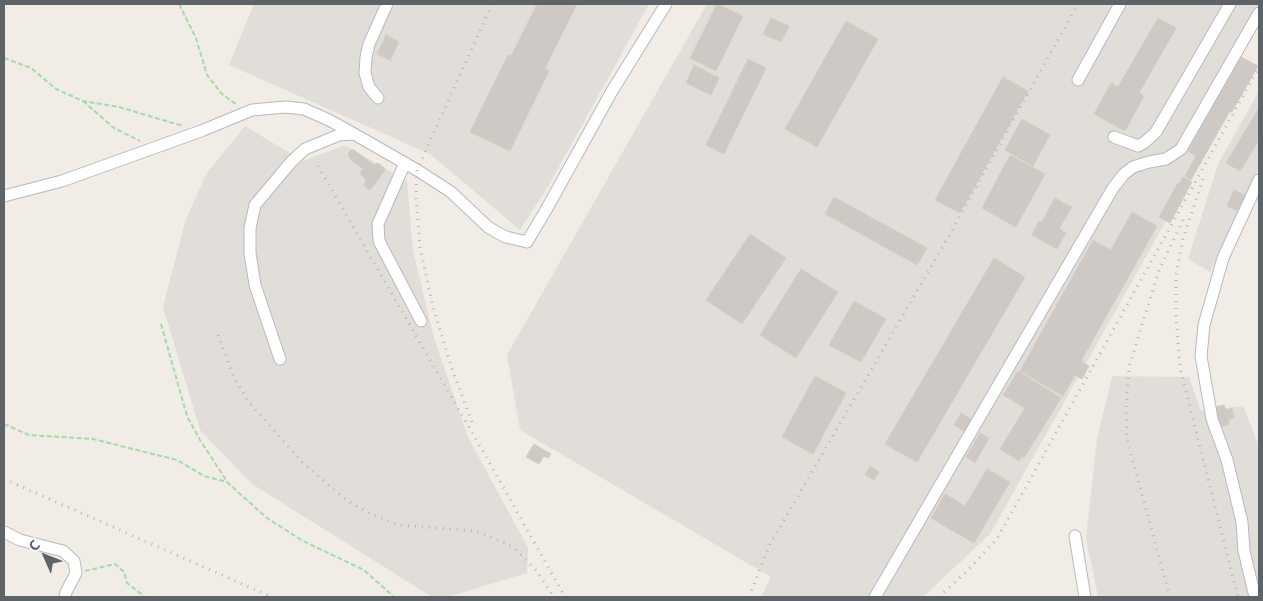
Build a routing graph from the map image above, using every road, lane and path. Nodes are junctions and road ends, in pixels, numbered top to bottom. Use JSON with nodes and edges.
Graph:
{"nodes":[{"id":1,"x":179,"y":4,"type":"edge"},
{"id":2,"x":387,"y":4,"type":"edge"},
{"id":3,"x":666,"y":4,"type":"edge"},
{"id":4,"x":1120,"y":4,"type":"edge"},
{"id":5,"x":1230,"y":4,"type":"edge"},
{"id":6,"x":1259,"y":13,"type":"edge"},
{"id":7,"x":4,"y":58,"type":"edge"},
{"id":8,"x":1078,"y":80,"type":"dead end"},
{"id":9,"x":378,"y":98,"type":"dead end"},
{"id":10,"x":83,"y":101,"type":"junction"},
{"id":11,"x":252,"y":110,"type":"junction"},
{"id":12,"x":182,"y":126,"type":"dead end"},
{"id":13,"x":354,"y":134,"type":"junction"},
{"id":14,"x":1114,"y":137,"type":"dead end"},
{"id":15,"x":156,"y":147,"type":"junction"},
{"id":16,"x":405,"y":163,"type":"junction"},
{"id":17,"x":1259,"y":180,"type":"edge"},
{"id":18,"x":4,"y":196,"type":"edge"},
{"id":19,"x":421,"y":321,"type":"dead end"},
{"id":20,"x":161,"y":324,"type":"dead end"},
{"id":21,"x":280,"y":359,"type":"dead end"},
{"id":22,"x":4,"y":424,"type":"edge"},
{"id":23,"x":228,"y":482,"type":"junction"},
{"id":24,"x":4,"y":532,"type":"edge"},
{"id":25,"x":1075,"y":536,"type":"dead end"},
{"id":26,"x":76,"y":573,"type":"junction"},
{"id":27,"x":65,"y":597,"type":"edge"},
{"id":28,"x":145,"y":597,"type":"edge"},
{"id":29,"x":394,"y":597,"type":"edge"},
{"id":30,"x":875,"y":597,"type":"edge"},
{"id":31,"x":1084,"y":597,"type":"edge"},
{"id":32,"x":1255,"y":597,"type":"edge"}],
"edges":[{"from":1,"to":11,"type":"path"},
{"from":2,"to":9,"type":"street"},
{"from":3,"to":16,"type":"street"},
{"from":4,"to":8,"type":"street"},
{"from":5,"to":14,"type":"street"},
{"from":6,"to":30,"type":"street"},
{"from":7,"to":10,"type":"path"},
{"from":10,"to":12,"type":"path"},
{"from":10,"to":15,"type":"path"},
{"from":11,"to":13,"type":"street"},
{"from":11,"to":15,"type":"street"},
{"from":13,"to":16,"type":"street"},
{"from":13,"to":21,"type":"street"},
{"from":15,"to":18,"type":"street"},
{"from":16,"to":19,"type":"street"},
{"from":17,"to":32,"type":"street"},
{"from":20,"to":23,"type":"path"},
{"from":22,"to":23,"type":"path"},
{"from":23,"to":29,"type":"path"},
{"from":24,"to":26,"type":"street"},
{"from":25,"to":31,"type":"street"},
{"from":26,"to":27,"type":"street"},
{"from":26,"to":28,"type":"path"}]}
